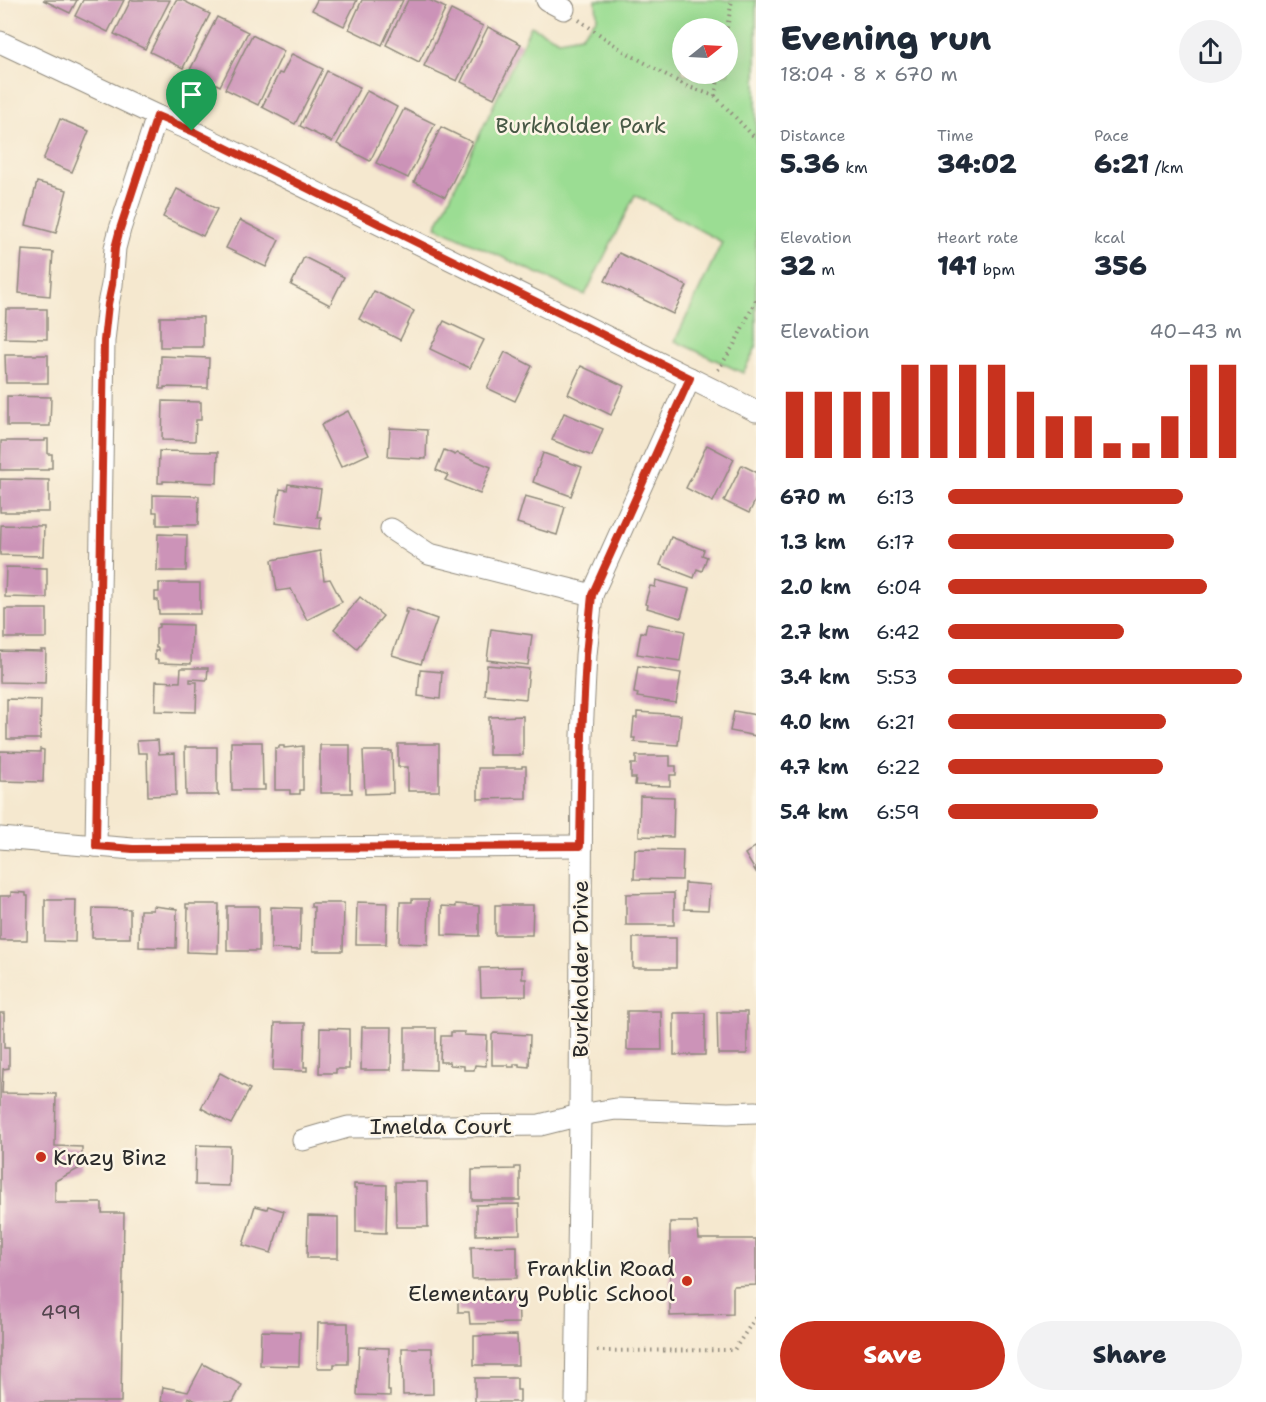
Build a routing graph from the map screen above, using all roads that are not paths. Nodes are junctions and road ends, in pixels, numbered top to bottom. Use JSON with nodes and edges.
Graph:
{"nodes":[{"id":1,"x":0,"y":42,"type":"edge"},
{"id":2,"x":157,"y":116,"type":"junction"},
{"id":3,"x":699,"y":382,"type":"junction"},
{"id":4,"x":756,"y":411,"type":"edge"},
{"id":5,"x":392,"y":529,"type":"dead end"},
{"id":6,"x":592,"y":595,"type":"junction"},
{"id":7,"x":0,"y":837,"type":"edge"},
{"id":8,"x":96,"y":846,"type":"junction"},
{"id":9,"x":580,"y":846,"type":"junction"},
{"id":10,"x":756,"y":1112,"type":"edge"},
{"id":11,"x":580,"y":1115,"type":"junction"},
{"id":12,"x":303,"y":1140,"type":"dead end"},
{"id":13,"x":576,"y":1402,"type":"edge"}],
"edges":[{"from":1,"to":2,"type":"street"},
{"from":2,"to":3,"type":"street"},
{"from":2,"to":8,"type":"street"},
{"from":3,"to":4,"type":"street"},
{"from":3,"to":6,"type":"street","name":"Burkholder Drive"},
{"from":5,"to":6,"type":"street"},
{"from":6,"to":9,"type":"street","name":"Burkholder Drive"},
{"from":7,"to":8,"type":"street"},
{"from":8,"to":9,"type":"street"},
{"from":9,"to":11,"type":"street","name":"Burkholder Drive"},
{"from":10,"to":11,"type":"street","name":"Imelda Court"},
{"from":11,"to":12,"type":"street","name":"Imelda Court"},
{"from":11,"to":13,"type":"street","name":"Burkholder Drive"}]}
